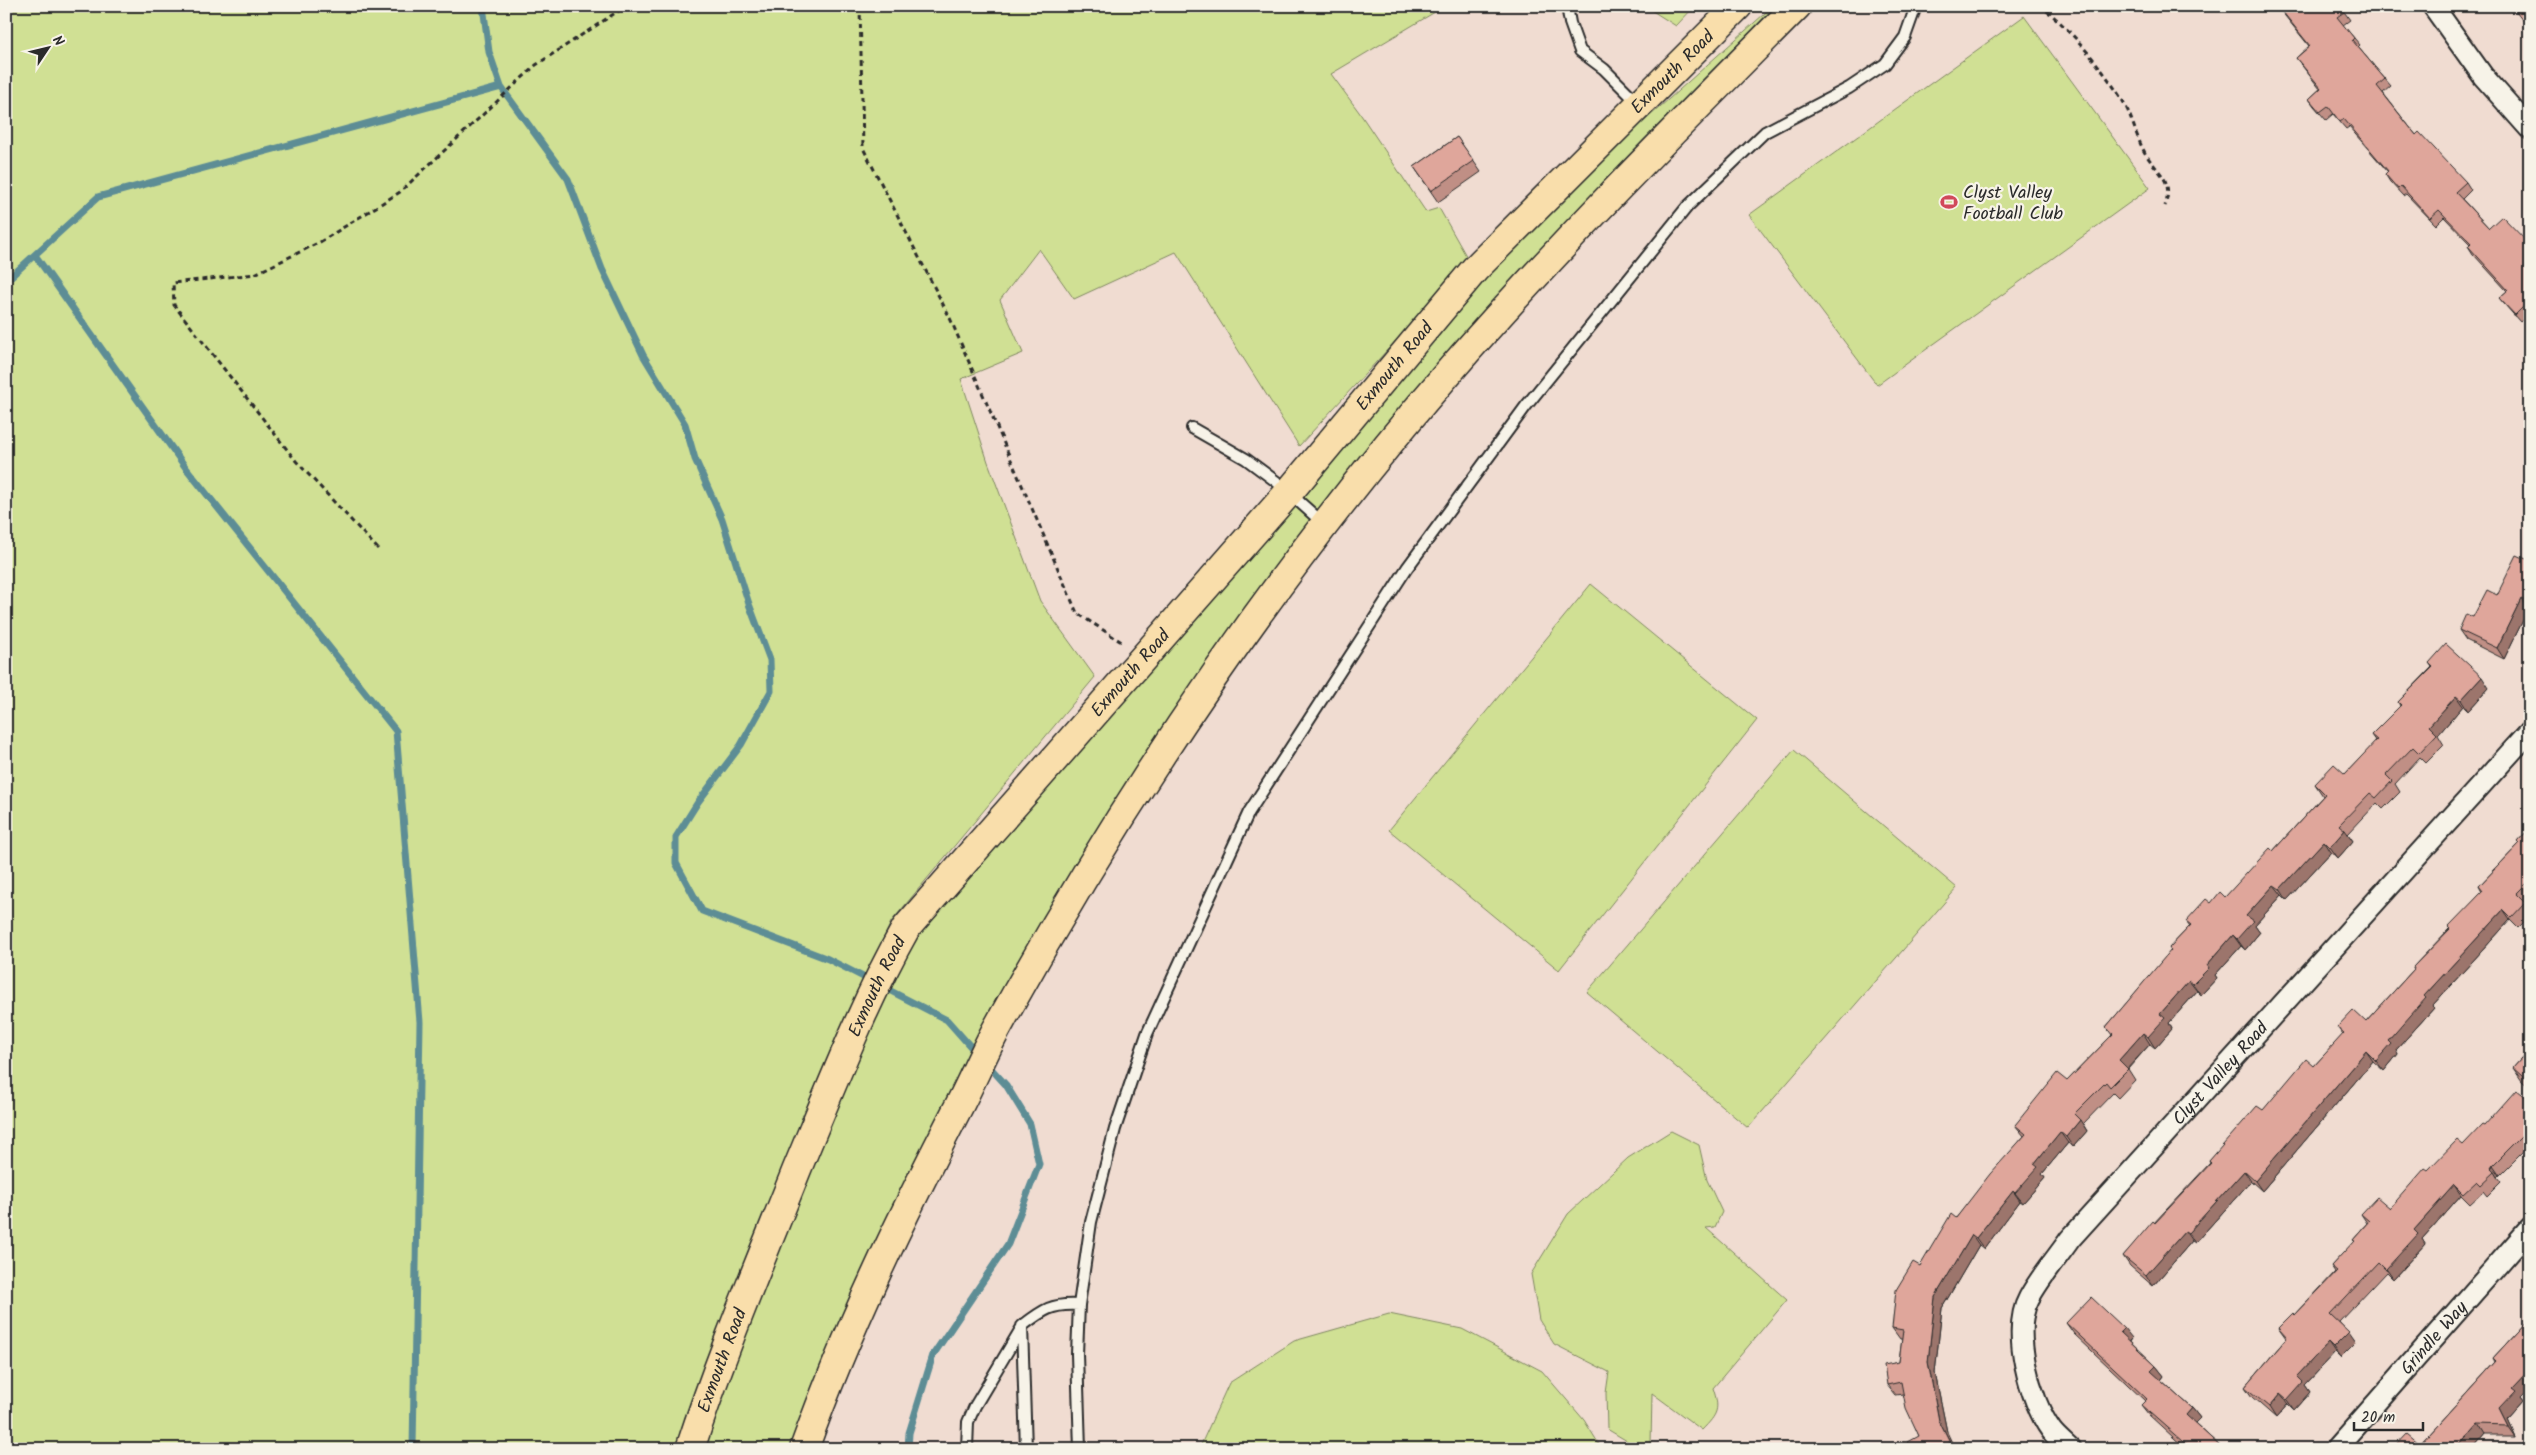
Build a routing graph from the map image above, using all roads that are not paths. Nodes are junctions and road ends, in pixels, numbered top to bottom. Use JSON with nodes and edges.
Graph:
{"nodes":[{"id":1,"x":1567,"y":6,"type":"edge"},
{"id":2,"x":1738,"y":6,"type":"edge"},
{"id":3,"x":1797,"y":6,"type":"edge"},
{"id":4,"x":1916,"y":6,"type":"edge"},
{"id":5,"x":2433,"y":6,"type":"edge"},
{"id":6,"x":1640,"y":105,"type":"junction"},
{"id":7,"x":2530,"y":128,"type":"edge"},
{"id":8,"x":1192,"y":428,"type":"dead end"},
{"id":9,"x":1288,"y":492,"type":"junction"},
{"id":10,"x":1324,"y":524,"type":"junction"},
{"id":11,"x":2530,"y":731,"type":"edge"},
{"id":12,"x":2530,"y":1228,"type":"edge"},
{"id":13,"x":1079,"y":1305,"type":"junction"},
{"id":14,"x":1022,"y":1326,"type":"junction"},
{"id":15,"x":690,"y":1449,"type":"edge"},
{"id":16,"x":804,"y":1449,"type":"edge"},
{"id":17,"x":967,"y":1449,"type":"edge"},
{"id":18,"x":1026,"y":1449,"type":"edge"},
{"id":19,"x":1080,"y":1449,"type":"edge"},
{"id":20,"x":2070,"y":1449,"type":"edge"},
{"id":21,"x":2336,"y":1449,"type":"edge"}],
"edges":[{"from":1,"to":6,"type":"lane"},
{"from":2,"to":6,"type":"highway","name":"Exmouth Road"},
{"from":3,"to":10,"type":"highway"},
{"from":4,"to":13,"type":"lane"},
{"from":5,"to":7,"type":"street"},
{"from":6,"to":9,"type":"highway","name":"Exmouth Road"},
{"from":8,"to":9,"type":"lane"},
{"from":9,"to":10,"type":"lane"},
{"from":9,"to":15,"type":"highway","name":"Exmouth Road"},
{"from":10,"to":16,"type":"highway"},
{"from":11,"to":20,"type":"street","name":"Clyst Valley Road"},
{"from":12,"to":21,"type":"street","name":"Grindle Way"},
{"from":13,"to":14,"type":"lane"},
{"from":13,"to":19,"type":"lane"},
{"from":14,"to":17,"type":"lane"},
{"from":14,"to":18,"type":"lane"}]}
